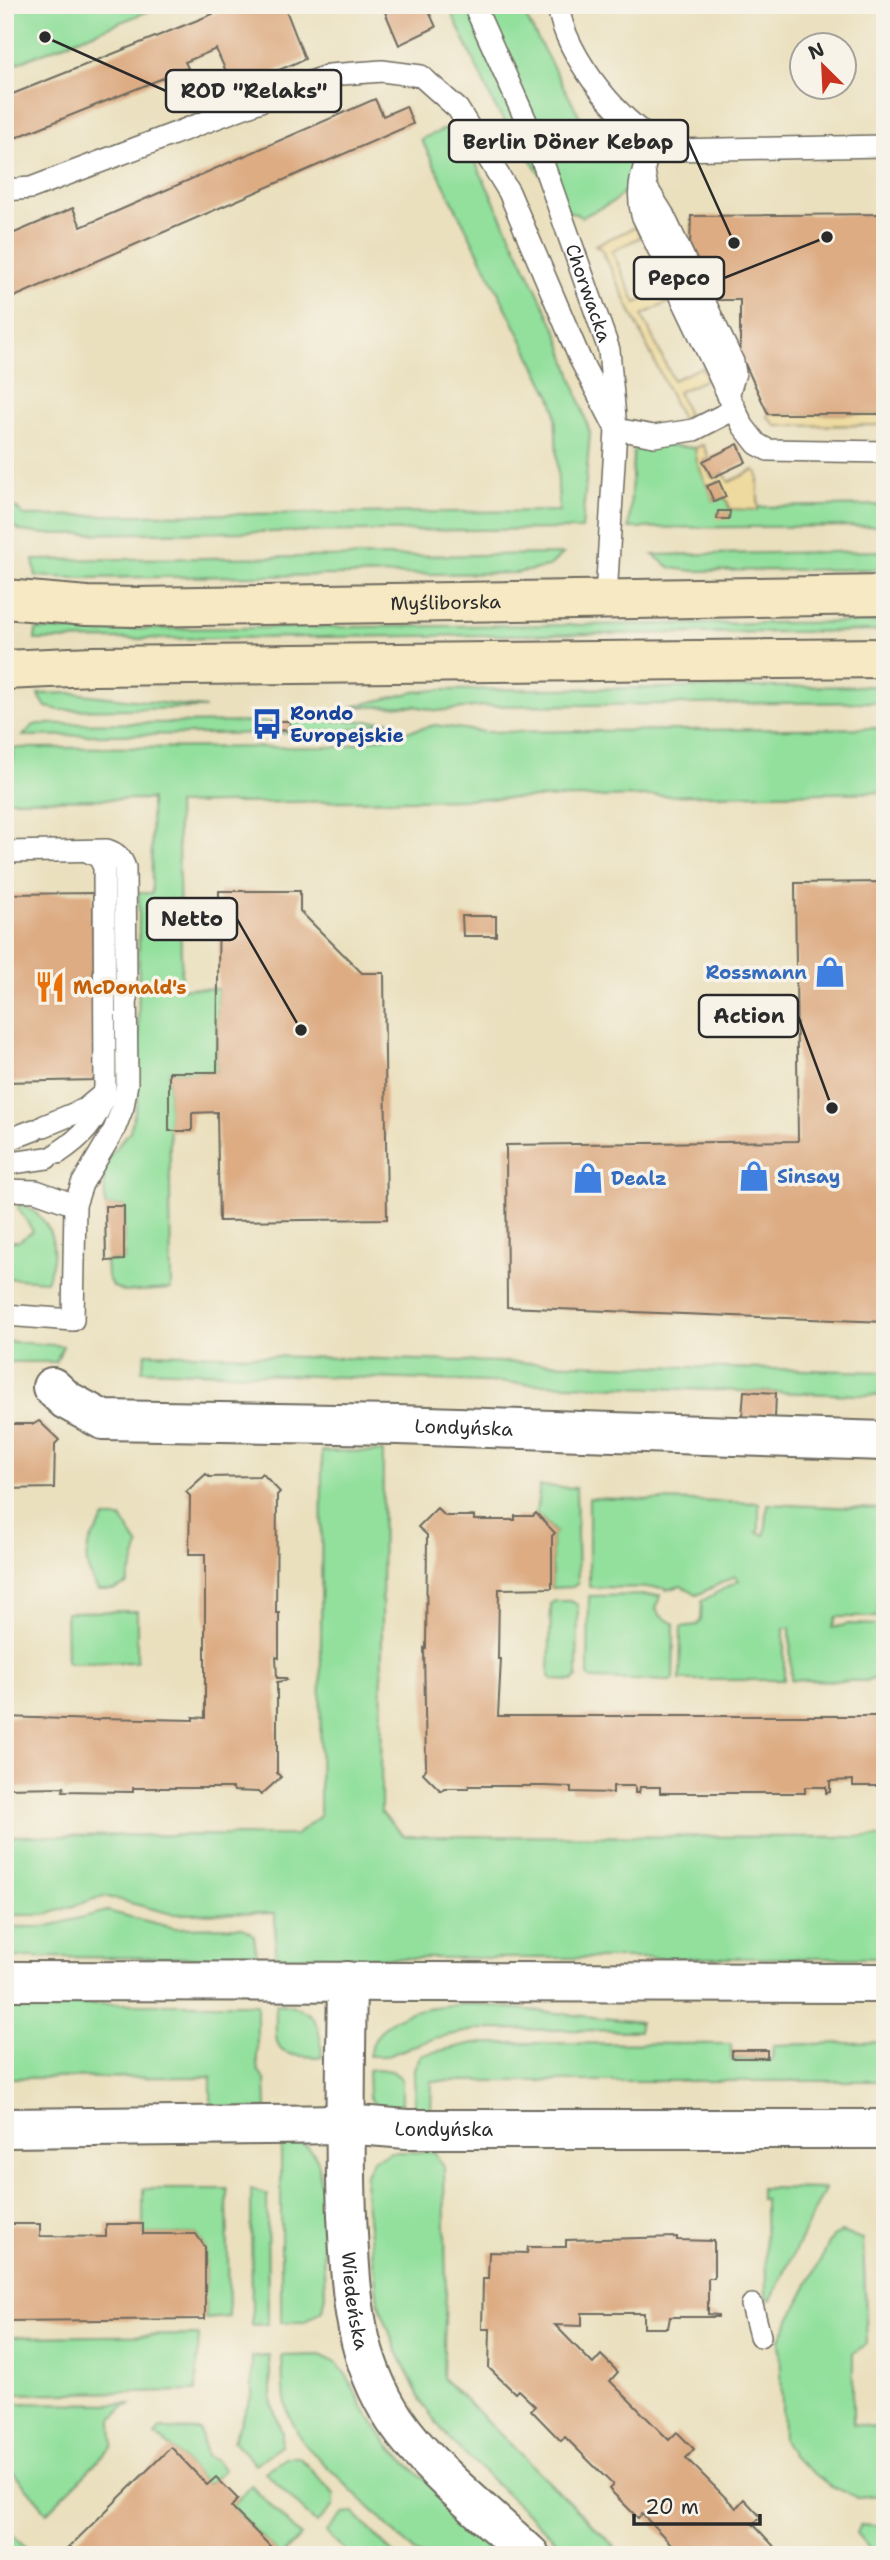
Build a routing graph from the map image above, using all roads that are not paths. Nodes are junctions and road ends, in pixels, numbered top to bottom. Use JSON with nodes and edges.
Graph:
{"nodes":[{"id":1,"x":474,"y":5,"type":"edge"},
{"id":2,"x":558,"y":5,"type":"edge"},
{"id":3,"x":653,"y":141,"type":"junction"},
{"id":4,"x":885,"y":146,"type":"edge"},
{"id":5,"x":5,"y":190,"type":"edge"},
{"id":6,"x":731,"y":402,"type":"junction"},
{"id":7,"x":616,"y":429,"type":"junction"},
{"id":8,"x":885,"y":452,"type":"edge"},
{"id":9,"x":885,"y":595,"type":"edge"},
{"id":10,"x":606,"y":598,"type":"junction"},
{"id":11,"x":5,"y":599,"type":"edge"},
{"id":12,"x":885,"y":658,"type":"edge"},
{"id":13,"x":5,"y":670,"type":"edge"},
{"id":14,"x":87,"y":851,"type":"junction"},
{"id":15,"x":5,"y":852,"type":"edge"},
{"id":16,"x":105,"y":1093,"type":"junction"},
{"id":17,"x":5,"y":1141,"type":"edge"},
{"id":18,"x":5,"y":1164,"type":"edge"},
{"id":19,"x":5,"y":1190,"type":"edge"},
{"id":20,"x":75,"y":1205,"type":"junction"},
{"id":21,"x":5,"y":1315,"type":"edge"},
{"id":22,"x":52,"y":1387,"type":"dead end"},
{"id":23,"x":885,"y":1441,"type":"edge"},
{"id":24,"x":5,"y":1981,"type":"edge"},
{"id":25,"x":347,"y":1981,"type":"junction"},
{"id":26,"x":885,"y":1983,"type":"edge"},
{"id":27,"x":345,"y":2124,"type":"junction"},
{"id":28,"x":5,"y":2128,"type":"edge"},
{"id":29,"x":885,"y":2129,"type":"edge"},
{"id":30,"x":752,"y":2305,"type":"dead end"},
{"id":31,"x":760,"y":2336,"type":"dead end"},
{"id":32,"x":530,"y":2555,"type":"edge"}],
"edges":[{"from":1,"to":7,"type":"lane","name":"Chorwacka"},
{"from":2,"to":3,"type":"lane"},
{"from":3,"to":4,"type":"lane"},
{"from":3,"to":6,"type":"lane"},
{"from":5,"to":7,"type":"lane"},
{"from":6,"to":7,"type":"lane"},
{"from":6,"to":8,"type":"lane"},
{"from":7,"to":10,"type":"lane","name":"Chorwacka"},
{"from":9,"to":10,"type":"main road","name":"Myśliborska"},
{"from":10,"to":11,"type":"main road","name":"Myśliborska"},
{"from":12,"to":13,"type":"main road"},
{"from":14,"to":15,"type":"lane"},
{"from":14,"to":16,"type":"lane"},
{"from":14,"to":20,"type":"lane"},
{"from":16,"to":17,"type":"lane"},
{"from":16,"to":18,"type":"lane"},
{"from":19,"to":20,"type":"lane"},
{"from":20,"to":21,"type":"lane"},
{"from":22,"to":23,"type":"street","name":"Londyńska"},
{"from":24,"to":25,"type":"street"},
{"from":25,"to":26,"type":"street"},
{"from":25,"to":27,"type":"street","name":"Wiedeńska"},
{"from":27,"to":28,"type":"street","name":"Londyńska"},
{"from":27,"to":29,"type":"street","name":"Londyńska"},
{"from":27,"to":32,"type":"street","name":"Wiedeńska"},
{"from":30,"to":31,"type":"lane"}]}
